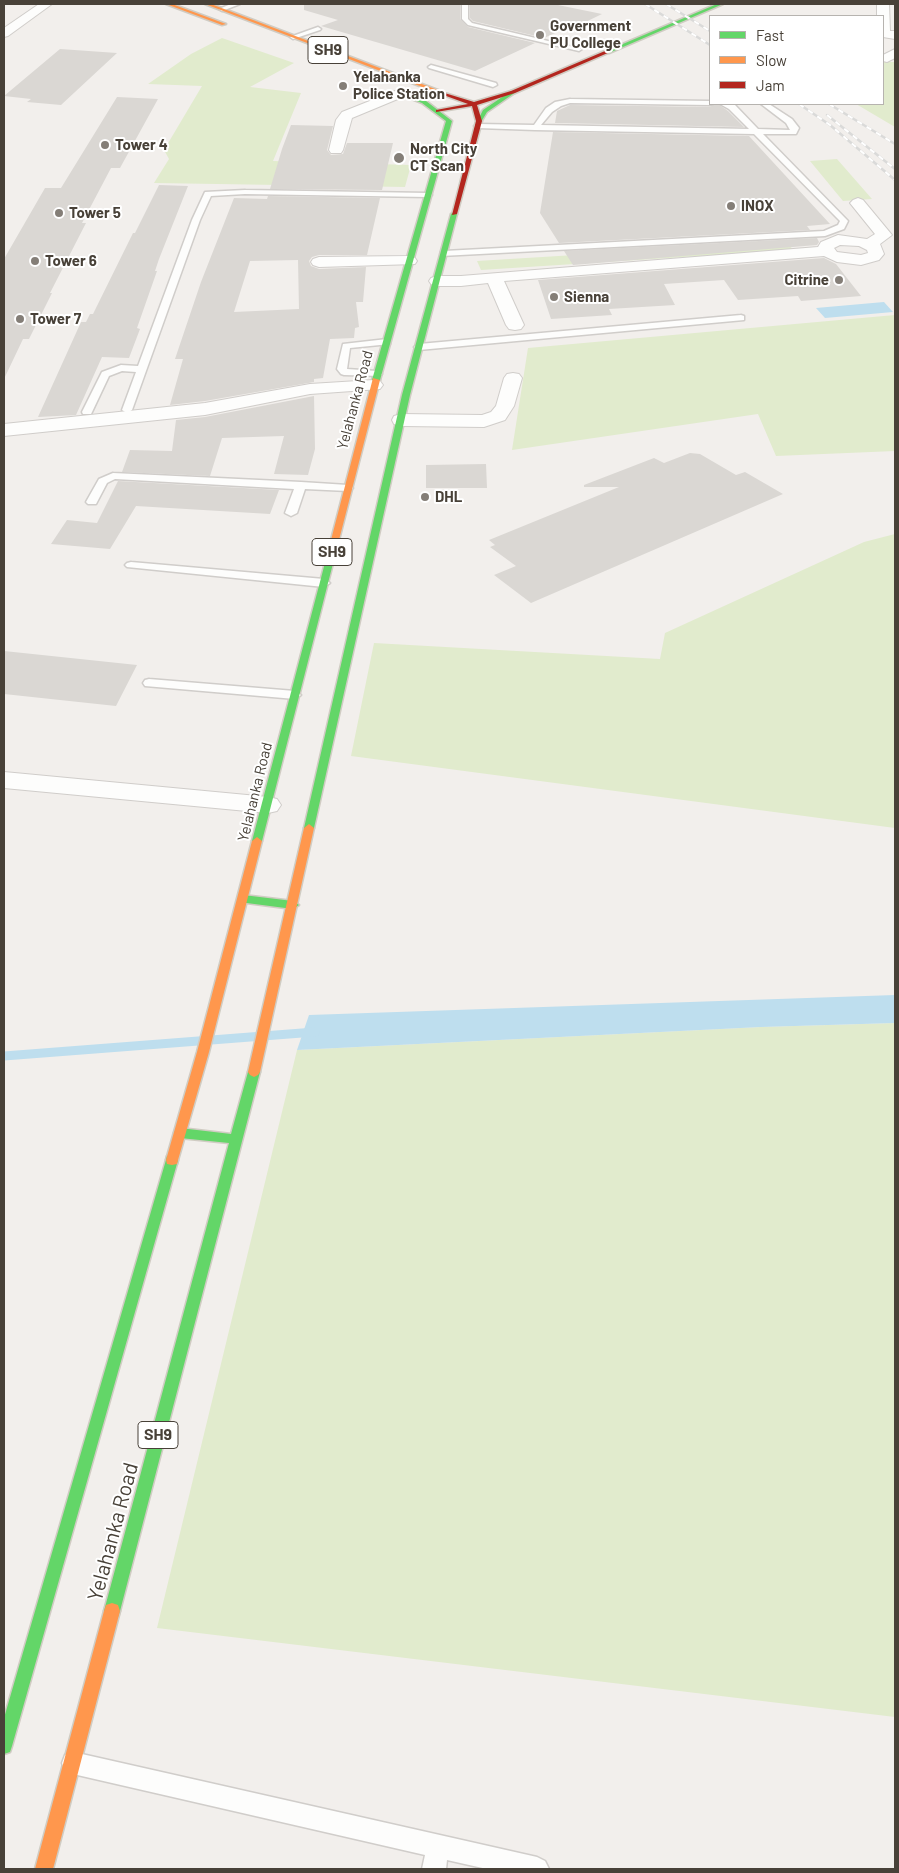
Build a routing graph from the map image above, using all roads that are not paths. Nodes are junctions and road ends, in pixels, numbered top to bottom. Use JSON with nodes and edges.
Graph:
{"nodes":[{"id":1,"x":46,"y":4,"type":"edge"},
{"id":2,"x":168,"y":4,"type":"edge"},
{"id":3,"x":237,"y":4,"type":"edge"},
{"id":4,"x":465,"y":4,"type":"edge"},
{"id":5,"x":721,"y":4,"type":"edge"},
{"id":6,"x":883,"y":4,"type":"edge"},
{"id":7,"x":215,"y":5,"type":"edge"},
{"id":8,"x":249,"y":19,"type":"junction"},
{"id":9,"x":318,"y":29,"type":"dead end"},
{"id":10,"x":4,"y":33,"type":"edge"},
{"id":11,"x":887,"y":35,"type":"edge"},
{"id":12,"x":293,"y":37,"type":"junction"},
{"id":13,"x":583,"y":47,"type":"joint"},
{"id":14,"x":562,"y":56,"type":"dead end"},
{"id":15,"x":431,"y":67,"type":"dead end"},
{"id":16,"x":498,"y":83,"type":"joint"},
{"id":17,"x":384,"y":86,"type":"dead end"},
{"id":18,"x":513,"y":92,"type":"junction"},
{"id":19,"x":400,"y":93,"type":"junction"},
{"id":20,"x":450,"y":95,"type":"junction"},
{"id":21,"x":424,"y":102,"type":"junction"},
{"id":22,"x":709,"y":103,"type":"edge"},
{"id":23,"x":474,"y":104,"type":"junction"},
{"id":24,"x":727,"y":105,"type":"edge"},
{"id":25,"x":766,"y":105,"type":"edge"},
{"id":26,"x":438,"y":111,"type":"junction"},
{"id":27,"x":479,"y":124,"type":"junction"},
{"id":28,"x":535,"y":128,"type":"junction"},
{"id":29,"x":757,"y":132,"type":"junction"},
{"id":30,"x":336,"y":150,"type":"dead end"},
{"id":31,"x":428,"y":195,"type":"junction"},
{"id":32,"x":858,"y":203,"type":"dead end"},
{"id":33,"x":444,"y":254,"type":"junction"},
{"id":34,"x":410,"y":261,"type":"junction"},
{"id":35,"x":319,"y":262,"type":"dead end"},
{"id":36,"x":438,"y":277,"type":"junction"},
{"id":37,"x":494,"y":277,"type":"junction"},
{"id":38,"x":741,"y":318,"type":"dead end"},
{"id":39,"x":515,"y":325,"type":"dead end"},
{"id":40,"x":386,"y":342,"type":"junction"},
{"id":41,"x":419,"y":347,"type":"junction"},
{"id":42,"x":141,"y":371,"type":"junction"},
{"id":43,"x":513,"y":378,"type":"dead end"},
{"id":44,"x":376,"y":380,"type":"junction"},
{"id":45,"x":127,"y":410,"type":"dead end"},
{"id":46,"x":88,"y":412,"type":"dead end"},
{"id":47,"x":401,"y":420,"type":"junction"},
{"id":48,"x":4,"y":430,"type":"edge"},
{"id":49,"x":301,"y":486,"type":"junction"},
{"id":50,"x":348,"y":488,"type":"junction"},
{"id":51,"x":92,"y":502,"type":"dead end"},
{"id":52,"x":291,"y":513,"type":"dead end"},
{"id":53,"x":131,"y":565,"type":"dead end"},
{"id":54,"x":324,"y":582,"type":"junction"},
{"id":55,"x":149,"y":683,"type":"dead end"},
{"id":56,"x":295,"y":695,"type":"junction"},
{"id":57,"x":4,"y":780,"type":"edge"},
{"id":58,"x":268,"y":805,"type":"junction"},
{"id":59,"x":243,"y":899,"type":"junction"},
{"id":60,"x":293,"y":905,"type":"junction"},
{"id":61,"x":180,"y":1133,"type":"junction"},
{"id":62,"x":236,"y":1139,"type":"junction"},
{"id":63,"x":4,"y":1746,"type":"edge"},
{"id":64,"x":72,"y":1763,"type":"junction"},
{"id":65,"x":57,"y":1823,"type":"junction"},
{"id":66,"x":436,"y":1858,"type":"edge"},
{"id":67,"x":60,"y":1860,"type":"dead end"},
{"id":68,"x":44,"y":1869,"type":"edge"},
{"id":69,"x":537,"y":1869,"type":"edge"}],
"edges":[{"from":1,"to":10,"type":"street"},
{"from":2,"to":8,"type":"main road"},
{"from":3,"to":7,"type":"lane"},
{"from":4,"to":13,"type":"lane"},
{"from":5,"to":18,"type":"main road"},
{"from":6,"to":11,"type":"street"},
{"from":7,"to":8,"type":"main road","number":"SH9"},
{"from":8,"to":12,"type":"main road","number":"SH9"},
{"from":9,"to":12,"type":"lane"},
{"from":12,"to":20,"type":"main road","number":"SH9"},
{"from":13,"to":14,"type":"main road"},
{"from":15,"to":16,"type":"lane"},
{"from":16,"to":20,"type":"main road"},
{"from":17,"to":19,"type":"main road"},
{"from":18,"to":23,"type":"main road"},
{"from":18,"to":27,"type":"main road"},
{"from":19,"to":21,"type":"main road"},
{"from":19,"to":30,"type":"street"},
{"from":20,"to":21,"type":"main road"},
{"from":20,"to":23,"type":"main road","number":"SH9"},
{"from":21,"to":26,"type":"main road"},
{"from":22,"to":28,"type":"lane"},
{"from":23,"to":26,"type":"main road"},
{"from":23,"to":27,"type":"main road"},
{"from":24,"to":29,"type":"lane"},
{"from":25,"to":29,"type":"lane"},
{"from":26,"to":31,"type":"main road","name":"Yelahanka Road","number":"SH9"},
{"from":27,"to":28,"type":"lane"},
{"from":27,"to":33,"type":"main road","number":"SH9"},
{"from":28,"to":29,"type":"lane"},
{"from":29,"to":33,"type":"lane"},
{"from":31,"to":34,"type":"main road","name":"Yelahanka Road","number":"SH9"},
{"from":31,"to":42,"type":"lane"},
{"from":32,"to":37,"type":"street"},
{"from":33,"to":36,"type":"main road","number":"SH9"},
{"from":34,"to":35,"type":"street"},
{"from":34,"to":40,"type":"main road","name":"Yelahanka Road","number":"SH9"},
{"from":36,"to":37,"type":"street"},
{"from":36,"to":41,"type":"main road","number":"SH9"},
{"from":37,"to":39,"type":"street"},
{"from":38,"to":41,"type":"lane"},
{"from":40,"to":44,"type":"main road","name":"Yelahanka Road","number":"SH9"},
{"from":40,"to":44,"type":"lane"},
{"from":41,"to":47,"type":"main road","number":"SH9"},
{"from":42,"to":45,"type":"lane"},
{"from":42,"to":46,"type":"lane"},
{"from":43,"to":47,"type":"street"},
{"from":44,"to":48,"type":"street"},
{"from":44,"to":50,"type":"main road","name":"Yelahanka Road","number":"SH9"},
{"from":47,"to":60,"type":"main road","number":"SH9"},
{"from":49,"to":50,"type":"lane"},
{"from":49,"to":51,"type":"lane"},
{"from":49,"to":52,"type":"lane"},
{"from":50,"to":54,"type":"main road","name":"Yelahanka Road","number":"SH9"},
{"from":53,"to":54,"type":"lane"},
{"from":54,"to":56,"type":"main road","name":"Yelahanka Road","number":"SH9"},
{"from":55,"to":56,"type":"lane"},
{"from":56,"to":58,"type":"main road","name":"Yelahanka Road","number":"SH9"},
{"from":57,"to":58,"type":"street"},
{"from":58,"to":59,"type":"main road","name":"Yelahanka Road","number":"SH9"},
{"from":59,"to":60,"type":"main road"},
{"from":59,"to":61,"type":"main road","name":"Yelahanka Road","number":"SH9"},
{"from":60,"to":62,"type":"main road","name":"Yelahanka Road","number":"SH9"},
{"from":61,"to":62,"type":"main road"},
{"from":61,"to":63,"type":"main road","number":"SH9"},
{"from":62,"to":64,"type":"main road","name":"Yelahanka Road","number":"SH9"},
{"from":64,"to":65,"type":"main road","name":"Yelahanka Road","number":"SH9"},
{"from":64,"to":66,"type":"lane"},
{"from":65,"to":67,"type":"main road"},
{"from":65,"to":68,"type":"main road","number":"SH9"},
{"from":66,"to":69,"type":"lane"}]}
